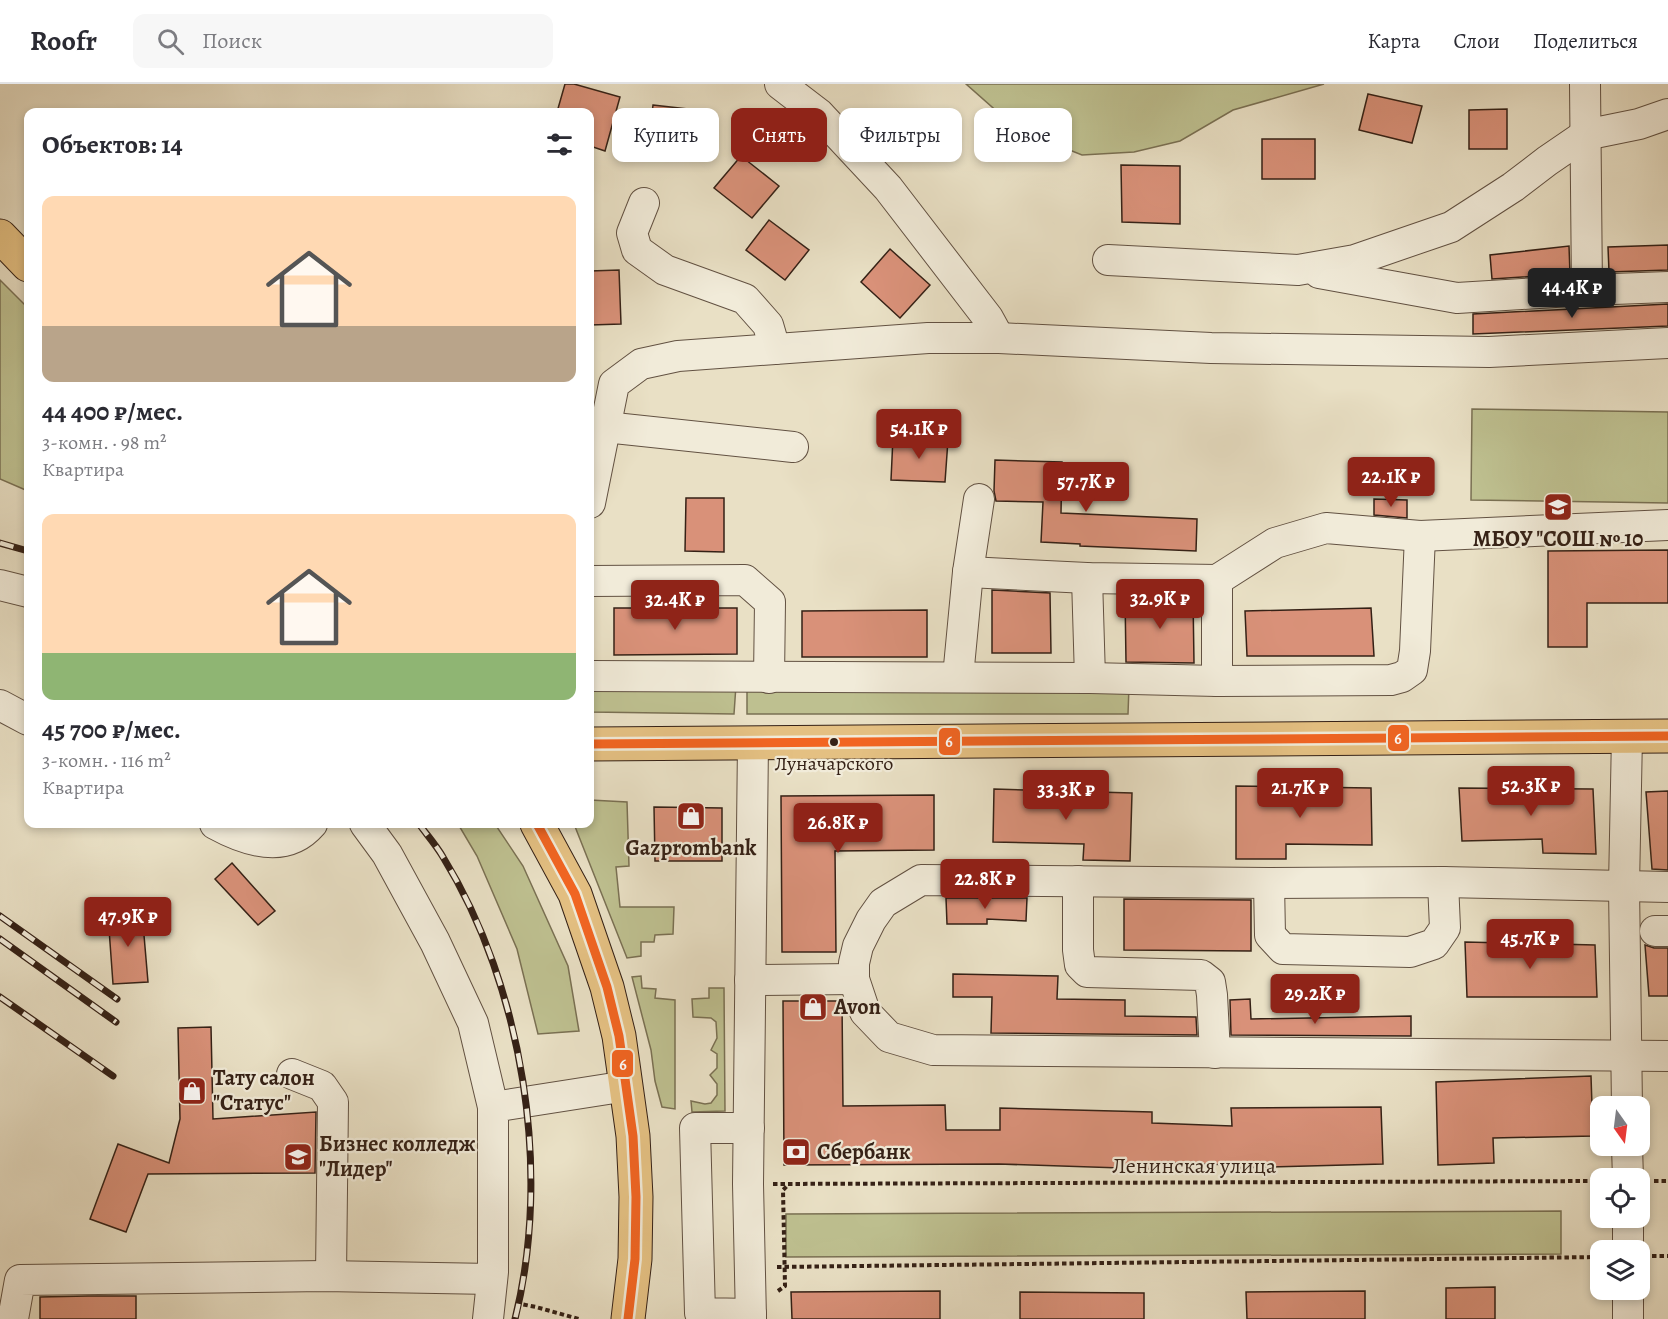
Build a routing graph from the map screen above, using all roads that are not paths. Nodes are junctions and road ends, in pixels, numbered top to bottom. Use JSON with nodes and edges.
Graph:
{"nodes":[{"id":1,"x":780,"y":84,"type":"edge"},
{"id":2,"x":1585,"y":84,"type":"edge"},
{"id":3,"x":1668,"y":114,"type":"edge"},
{"id":4,"x":1585,"y":135,"type":"junction"},
{"id":5,"x":644,"y":203,"type":"dead end"},
{"id":6,"x":0,"y":236,"type":"edge"},
{"id":7,"x":1108,"y":260,"type":"dead end"},
{"id":8,"x":24,"y":261,"type":"edge"},
{"id":9,"x":1298,"y":270,"type":"junction"},
{"id":10,"x":1668,"y":287,"type":"edge"},
{"id":11,"x":1587,"y":290,"type":"junction"},
{"id":12,"x":999,"y":338,"type":"junction"},
{"id":13,"x":1668,"y":343,"type":"edge"},
{"id":14,"x":775,"y":349,"type":"junction"},
{"id":15,"x":605,"y":427,"type":"junction"},
{"id":16,"x":793,"y":447,"type":"dead end"},
{"id":17,"x":594,"y":483,"type":"edge"},
{"id":18,"x":979,"y":499,"type":"dead end"},
{"id":19,"x":1668,"y":525,"type":"edge"},
{"id":20,"x":1420,"y":536,"type":"junction"},
{"id":21,"x":968,"y":572,"type":"junction"},
{"id":22,"x":1087,"y":578,"type":"junction"},
{"id":23,"x":1217,"y":580,"type":"junction"},
{"id":24,"x":594,"y":581,"type":"edge"},
{"id":25,"x":0,"y":585,"type":"edge"},
{"id":26,"x":24,"y":591,"type":"edge"},
{"id":27,"x":594,"y":676,"type":"edge"},
{"id":28,"x":769,"y":678,"type":"junction"},
{"id":29,"x":958,"y":678,"type":"junction"},
{"id":30,"x":1090,"y":678,"type":"junction"},
{"id":31,"x":1217,"y":681,"type":"junction"},
{"id":32,"x":0,"y":705,"type":"edge"},
{"id":33,"x":24,"y":718,"type":"edge"},
{"id":34,"x":1627,"y":736,"type":"junction"},
{"id":35,"x":1668,"y":736,"type":"edge"},
{"id":36,"x":753,"y":742,"type":"junction"},
{"id":37,"x":594,"y":744,"type":"edge"},
{"id":38,"x":221,"y":828,"type":"edge"},
{"id":39,"x":308,"y":828,"type":"edge"},
{"id":40,"x":368,"y":828,"type":"edge"},
{"id":41,"x":539,"y":828,"type":"edge"},
{"id":42,"x":1078,"y":881,"type":"junction"},
{"id":43,"x":1443,"y":882,"type":"junction"},
{"id":44,"x":1269,"y":883,"type":"junction"},
{"id":45,"x":1624,"y":886,"type":"junction"},
{"id":46,"x":1668,"y":887,"type":"edge"},
{"id":47,"x":854,"y":979,"type":"junction"},
{"id":48,"x":750,"y":980,"type":"junction"},
{"id":49,"x":1215,"y":1053,"type":"junction"},
{"id":50,"x":1627,"y":1056,"type":"junction"},
{"id":51,"x":1668,"y":1056,"type":"edge"},
{"id":52,"x":292,"y":1074,"type":"dead end"},
{"id":53,"x":627,"y":1086,"type":"junction"},
{"id":54,"x":1627,"y":1096,"type":"edge"},
{"id":55,"x":493,"y":1107,"type":"junction"},
{"id":56,"x":749,"y":1128,"type":"junction"},
{"id":57,"x":331,"y":1276,"type":"junction"},
{"id":58,"x":1628,"y":1300,"type":"edge"},
{"id":59,"x":490,"y":1301,"type":"edge"},
{"id":60,"x":751,"y":1317,"type":"edge"},
{"id":61,"x":13,"y":1319,"type":"edge"},
{"id":62,"x":628,"y":1319,"type":"edge"},
{"id":63,"x":1628,"y":1319,"type":"edge"}],
"edges":[{"from":1,"to":12,"type":"street"},
{"from":2,"to":4,"type":"street"},
{"from":3,"to":4,"type":"street"},
{"from":4,"to":9,"type":"street"},
{"from":4,"to":11,"type":"street"},
{"from":5,"to":14,"type":"street"},
{"from":6,"to":8,"type":"main road"},
{"from":7,"to":9,"type":"street"},
{"from":9,"to":11,"type":"street"},
{"from":10,"to":11,"type":"street"},
{"from":12,"to":13,"type":"street"},
{"from":12,"to":14,"type":"street"},
{"from":14,"to":15,"type":"street"},
{"from":15,"to":16,"type":"street"},
{"from":15,"to":17,"type":"street"},
{"from":18,"to":21,"type":"street"},
{"from":19,"to":20,"type":"street"},
{"from":20,"to":23,"type":"street"},
{"from":20,"to":31,"type":"street"},
{"from":21,"to":22,"type":"street"},
{"from":21,"to":29,"type":"street"},
{"from":22,"to":23,"type":"street"},
{"from":22,"to":30,"type":"street"},
{"from":23,"to":31,"type":"street"},
{"from":24,"to":28,"type":"street"},
{"from":25,"to":26,"type":"street"},
{"from":27,"to":28,"type":"street"},
{"from":28,"to":29,"type":"street"},
{"from":29,"to":30,"type":"street"},
{"from":30,"to":31,"type":"street"},
{"from":32,"to":33,"type":"street"},
{"from":34,"to":35,"type":"main road"},
{"from":34,"to":36,"type":"main road"},
{"from":34,"to":45,"type":"street"},
{"from":36,"to":37,"type":"main road"},
{"from":36,"to":48,"type":"street"},
{"from":38,"to":39,"type":"street"},
{"from":40,"to":55,"type":"street"},
{"from":41,"to":53,"type":"main road"},
{"from":42,"to":44,"type":"street"},
{"from":42,"to":47,"type":"street"},
{"from":42,"to":49,"type":"street"},
{"from":43,"to":44,"type":"street"},
{"from":43,"to":44,"type":"street"},
{"from":43,"to":45,"type":"street"},
{"from":45,"to":46,"type":"street"},
{"from":45,"to":50,"type":"street"},
{"from":47,"to":48,"type":"street"},
{"from":47,"to":49,"type":"street"},
{"from":48,"to":56,"type":"street"},
{"from":49,"to":50,"type":"street"},
{"from":50,"to":51,"type":"street"},
{"from":50,"to":54,"type":"street"},
{"from":52,"to":57,"type":"street"},
{"from":53,"to":55,"type":"street"},
{"from":53,"to":62,"type":"main road"},
{"from":55,"to":59,"type":"street"},
{"from":56,"to":60,"type":"street"},
{"from":56,"to":60,"type":"street"},
{"from":57,"to":59,"type":"street"},
{"from":57,"to":61,"type":"street"},
{"from":58,"to":63,"type":"street"}]}
